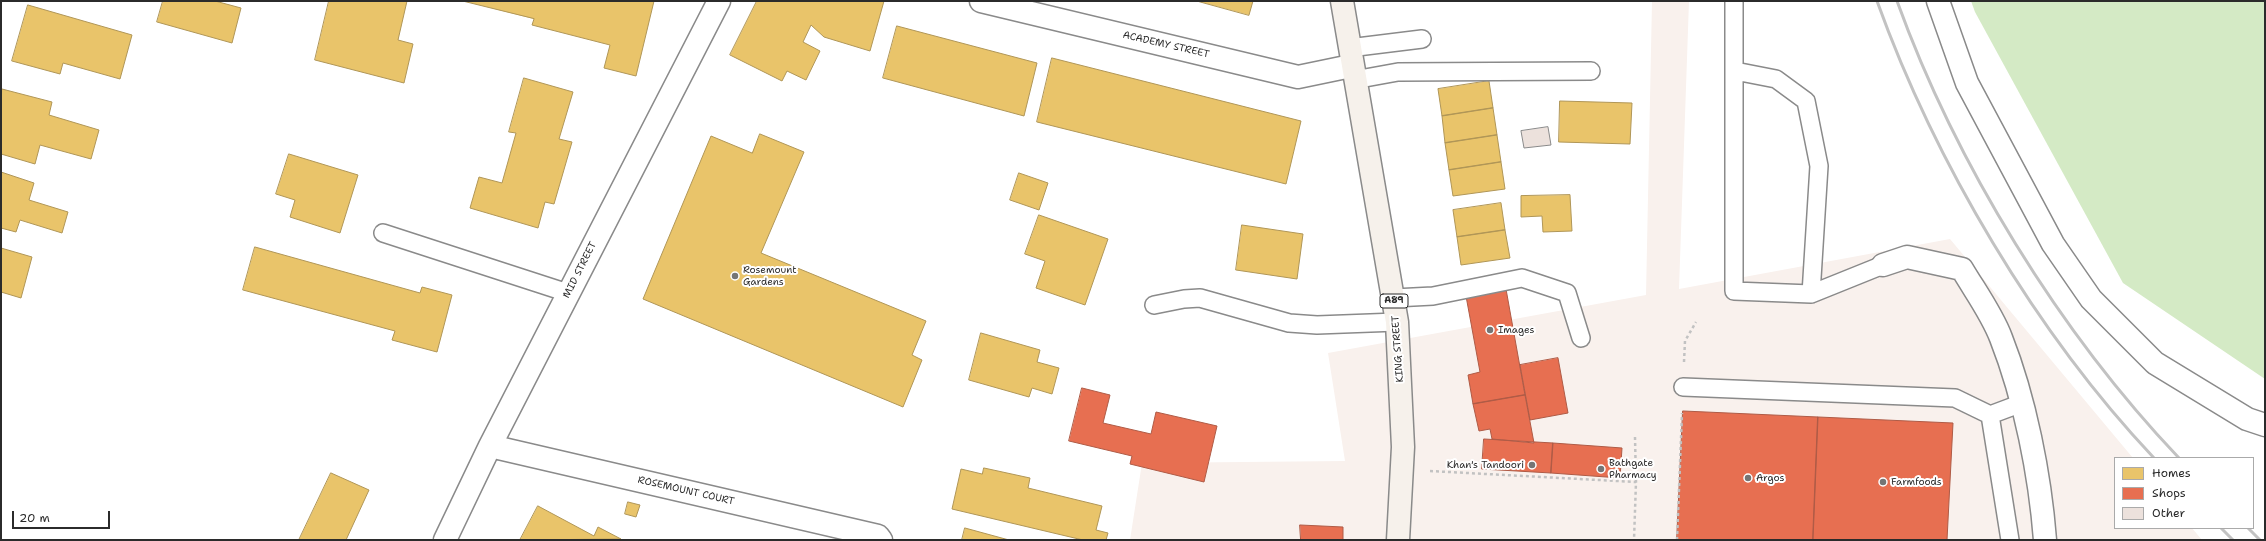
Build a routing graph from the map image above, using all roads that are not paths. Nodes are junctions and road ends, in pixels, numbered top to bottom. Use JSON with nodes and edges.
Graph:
{"nodes":[{"id":1,"x":719,"y":1,"type":"edge"},
{"id":2,"x":981,"y":1,"type":"edge"},
{"id":3,"x":1342,"y":1,"type":"edge"},
{"id":4,"x":1734,"y":1,"type":"edge"},
{"id":5,"x":1938,"y":1,"type":"edge"},
{"id":6,"x":1422,"y":40,"type":"dead end"},
{"id":7,"x":1351,"y":65,"type":"junction"},
{"id":8,"x":1591,"y":71,"type":"dead end"},
{"id":9,"x":1735,"y":71,"type":"junction"},
{"id":10,"x":383,"y":233,"type":"dead end"},
{"id":11,"x":1883,"y":265,"type":"joint"},
{"id":12,"x":568,"y":293,"type":"junction"},
{"id":13,"x":1811,"y":294,"type":"junction"},
{"id":14,"x":1394,"y":298,"type":"junction"},
{"id":15,"x":1154,"y":306,"type":"dead end"},
{"id":16,"x":1397,"y":322,"type":"junction"},
{"id":17,"x":1581,"y":338,"type":"dead end"},
{"id":18,"x":1683,"y":387,"type":"road end"},
{"id":19,"x":2022,"y":403,"type":"junction"},
{"id":20,"x":1990,"y":415,"type":"junction"},
{"id":21,"x":2265,"y":425,"type":"edge"},
{"id":22,"x":490,"y":446,"type":"junction"},
{"id":23,"x":445,"y":540,"type":"edge"},
{"id":24,"x":881,"y":540,"type":"edge"},
{"id":25,"x":1398,"y":540,"type":"edge"},
{"id":26,"x":2010,"y":540,"type":"edge"},
{"id":27,"x":2046,"y":540,"type":"edge"}],
"edges":[{"from":1,"to":12,"type":"street","name":"MID STREET"},
{"from":2,"to":7,"type":"street","name":"ACADEMY STREET"},
{"from":3,"to":7,"type":"main road","number":"A89"},
{"from":4,"to":9,"type":"lane"},
{"from":5,"to":21,"type":"street"},
{"from":6,"to":7,"type":"lane"},
{"from":7,"to":8,"type":"lane"},
{"from":7,"to":14,"type":"main road","name":"KING STREET","number":"A89"},
{"from":9,"to":13,"type":"lane"},
{"from":9,"to":13,"type":"lane"},
{"from":10,"to":12,"type":"lane"},
{"from":11,"to":13,"type":"lane"},
{"from":11,"to":19,"type":"street"},
{"from":12,"to":22,"type":"street","name":"MID STREET"},
{"from":14,"to":16,"type":"main road","name":"KING STREET","number":"A89"},
{"from":14,"to":17,"type":"lane"},
{"from":15,"to":16,"type":"lane"},
{"from":16,"to":25,"type":"main road","name":"KING STREET","number":"A89"},
{"from":18,"to":20,"type":"lane"},
{"from":19,"to":20,"type":"lane"},
{"from":19,"to":27,"type":"street"},
{"from":20,"to":26,"type":"lane"},
{"from":22,"to":23,"type":"street","name":"MID STREET"},
{"from":22,"to":24,"type":"street","name":"ROSEMOUNT COURT"}]}
